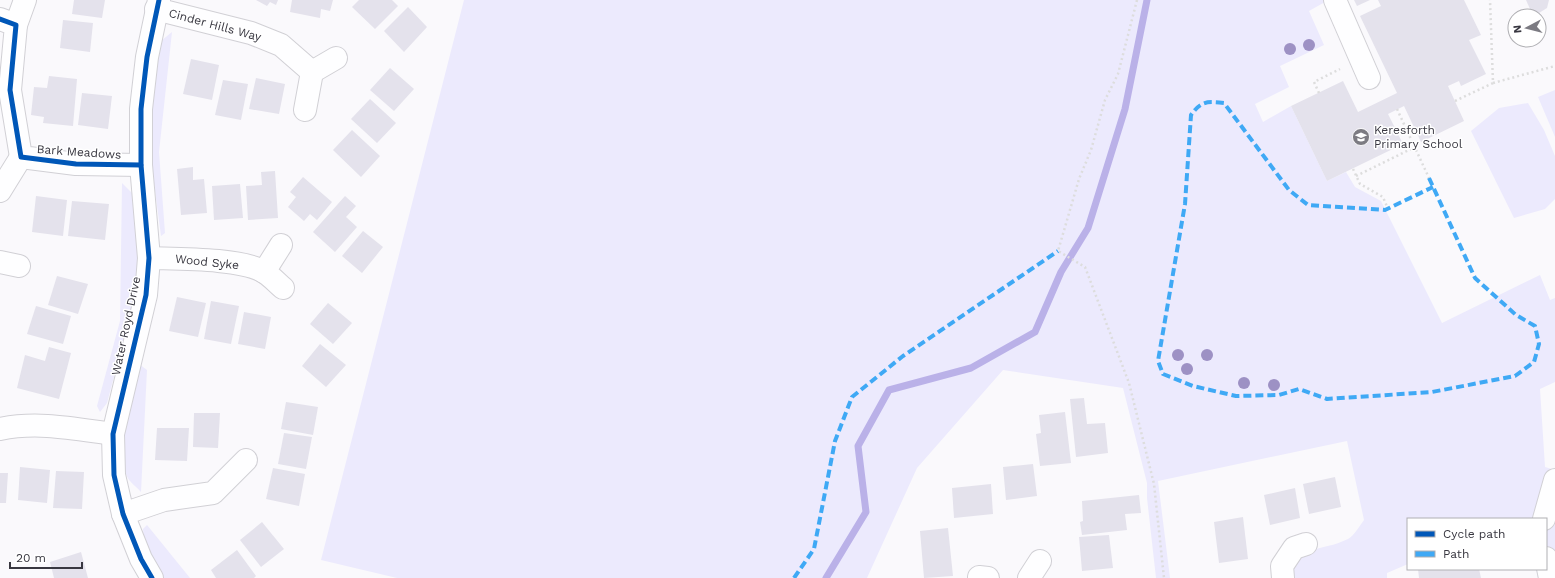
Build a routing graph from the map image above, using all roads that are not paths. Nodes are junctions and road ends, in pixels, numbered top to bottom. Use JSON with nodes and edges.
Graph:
{"nodes":[{"id":1,"x":25,"y":0,"type":"edge"},
{"id":2,"x":1335,"y":0,"type":"edge"},
{"id":3,"x":158,"y":5,"type":"edge"},
{"id":4,"x":8,"y":22,"type":"edge"},
{"id":5,"x":336,"y":58,"type":"dead end"},
{"id":6,"x":1364,"y":68,"type":"road end"},
{"id":7,"x":312,"y":72,"type":"junction"},
{"id":8,"x":305,"y":110,"type":"dead end"},
{"id":9,"x":20,"y":157,"type":"junction"},
{"id":10,"x":141,"y":165,"type":"junction"},
{"id":11,"x":0,"y":191,"type":"edge"},
{"id":12,"x":281,"y":245,"type":"dead end"},
{"id":13,"x":149,"y":258,"type":"junction"},
{"id":14,"x":264,"y":272,"type":"junction"},
{"id":15,"x":283,"y":288,"type":"dead end"},
{"id":16,"x":0,"y":429,"type":"edge"},
{"id":17,"x":113,"y":434,"type":"junction"},
{"id":18,"x":246,"y":460,"type":"dead end"},
{"id":19,"x":1555,"y":480,"type":"edge"},
{"id":20,"x":123,"y":514,"type":"junction"},
{"id":21,"x":1544,"y":518,"type":"edge"},
{"id":22,"x":1306,"y":544,"type":"dead end"},
{"id":23,"x":1547,"y":563,"type":"edge"},
{"id":24,"x":152,"y":578,"type":"edge"},
{"id":25,"x":1283,"y":578,"type":"edge"},
{"id":26,"x":1550,"y":578,"type":"edge"}],
"edges":[{"from":1,"to":4,"type":"street","name":"Bark Meadows"},
{"from":2,"to":6,"type":"street"},
{"from":3,"to":7,"type":"street","name":"Cinder Hills Way"},
{"from":3,"to":10,"type":"street","name":"Water Royd Drive"},
{"from":4,"to":9,"type":"street","name":"Bark Meadows"},
{"from":5,"to":7,"type":"street"},
{"from":7,"to":8,"type":"street"},
{"from":9,"to":10,"type":"street","name":"Bark Meadows"},
{"from":9,"to":11,"type":"street","name":"Bark Meadows"},
{"from":10,"to":13,"type":"street","name":"Water Royd Drive"},
{"from":12,"to":14,"type":"street"},
{"from":13,"to":14,"type":"street","name":"Wood Syke"},
{"from":13,"to":17,"type":"street","name":"Water Royd Drive"},
{"from":14,"to":15,"type":"street","name":"Wood Syke"},
{"from":16,"to":17,"type":"street"},
{"from":17,"to":20,"type":"street","name":"Water Royd Drive"},
{"from":18,"to":20,"type":"street"},
{"from":19,"to":21,"type":"street"},
{"from":20,"to":24,"type":"street","name":"Water Royd Drive"},
{"from":22,"to":25,"type":"street"},
{"from":23,"to":26,"type":"street"}]}
